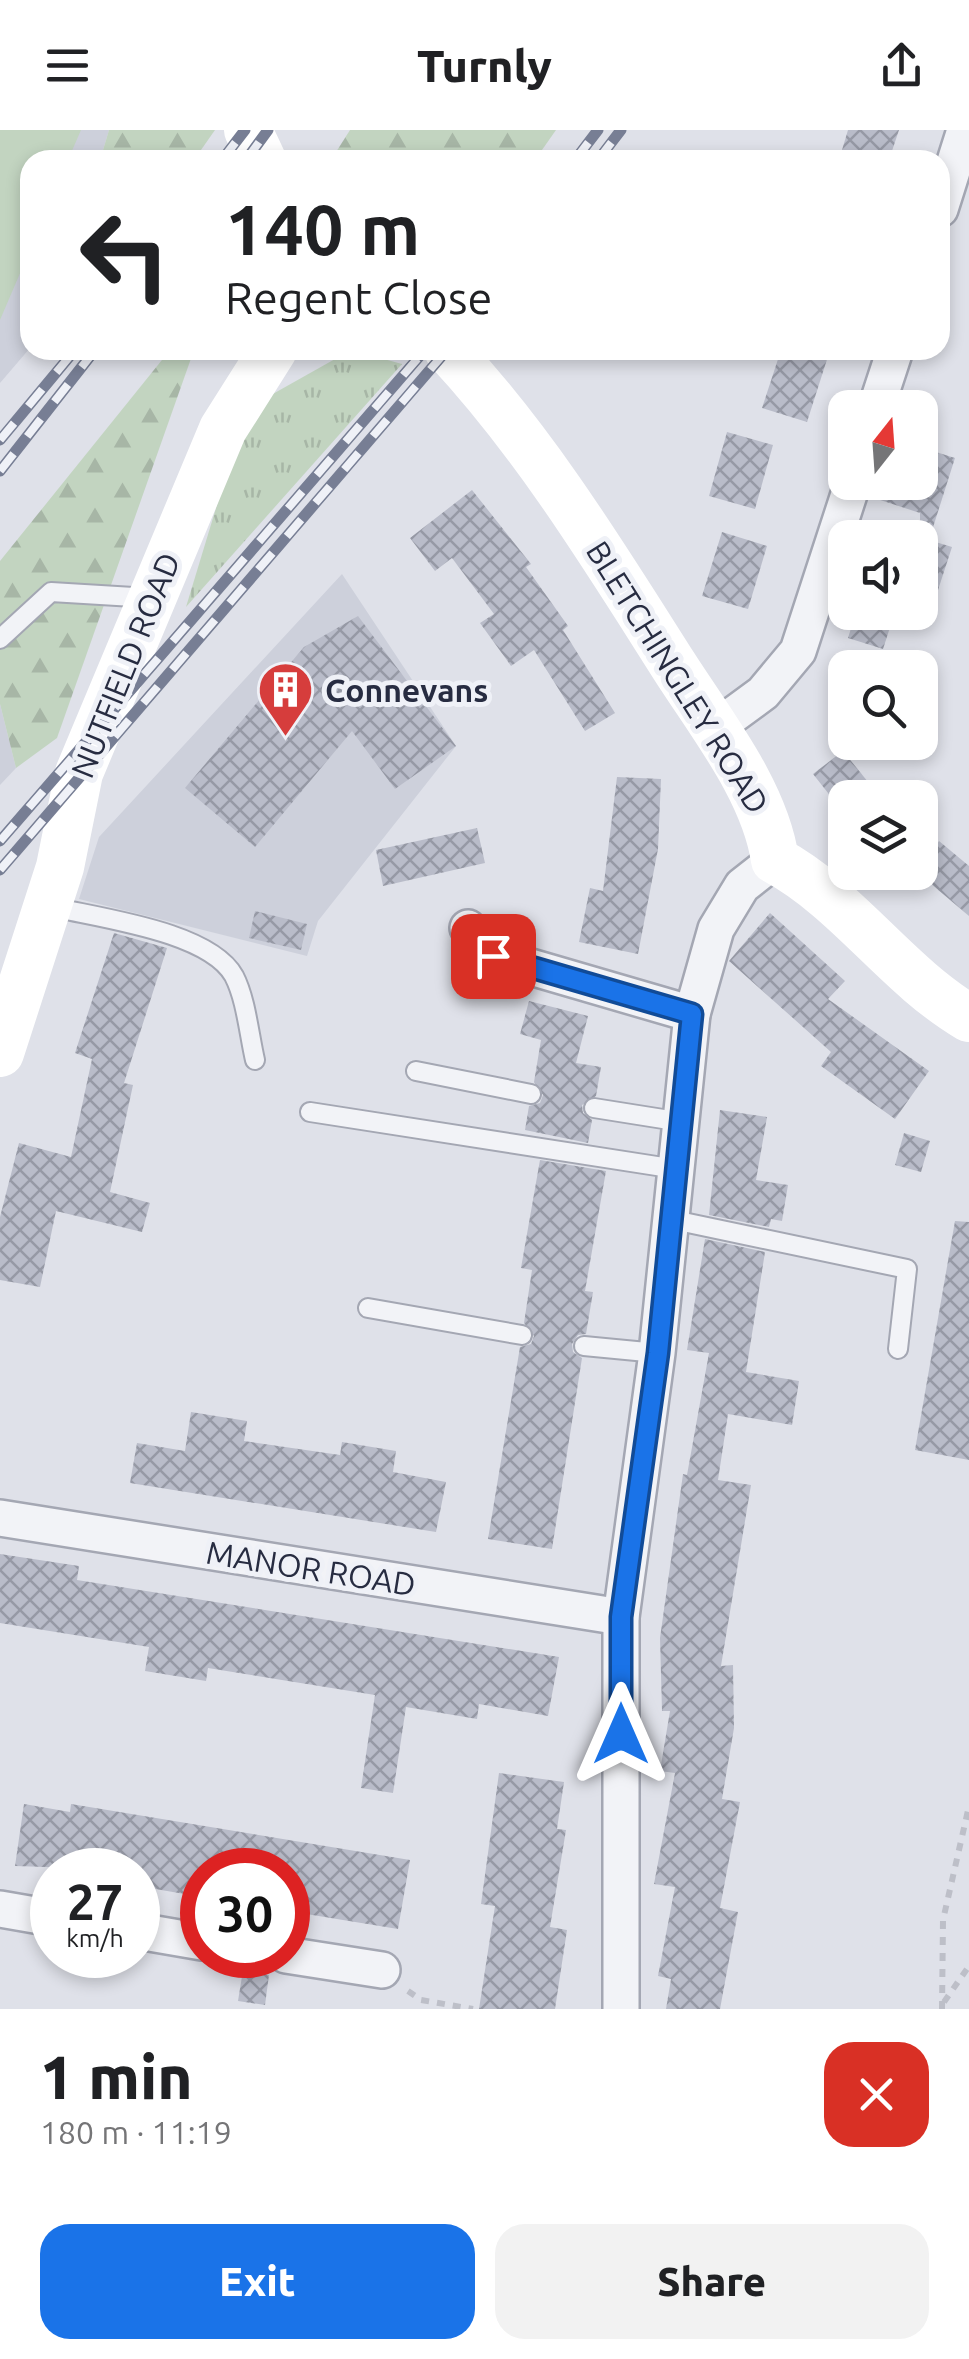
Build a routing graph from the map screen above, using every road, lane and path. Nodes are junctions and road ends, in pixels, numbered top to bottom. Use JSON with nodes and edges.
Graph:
{"nodes":[{"id":1,"x":965,"y":130,"type":"edge"},
{"id":2,"x":950,"y":177,"type":"edge"},
{"id":3,"x":268,"y":360,"type":"edge"},
{"id":4,"x":456,"y":360,"type":"edge"},
{"id":5,"x":892,"y":360,"type":"edge"},
{"id":6,"x":882,"y":390,"type":"edge"},
{"id":7,"x":847,"y":500,"type":"edge"},
{"id":8,"x":150,"y":598,"type":"junction"},
{"id":9,"x":0,"y":639,"type":"edge"},
{"id":10,"x":714,"y":729,"type":"junction"},
{"id":11,"x":775,"y":860,"type":"junction"},
{"id":12,"x":48,"y":906,"type":"junction"},
{"id":13,"x":468,"y":928,"type":"dead end"},
{"id":14,"x":692,"y":1014,"type":"junction"},
{"id":15,"x":969,"y":1018,"type":"edge"},
{"id":16,"x":0,"y":1053,"type":"edge"},
{"id":17,"x":255,"y":1060,"type":"dead end"},
{"id":18,"x":416,"y":1071,"type":"dead end"},
{"id":19,"x":531,"y":1094,"type":"dead end"},
{"id":20,"x":594,"y":1108,"type":"dead end"},
{"id":21,"x":310,"y":1112,"type":"dead end"},
{"id":22,"x":682,"y":1122,"type":"junction"},
{"id":23,"x":676,"y":1169,"type":"junction"},
{"id":24,"x":669,"y":1219,"type":"junction"},
{"id":25,"x":368,"y":1308,"type":"dead end"},
{"id":26,"x":522,"y":1335,"type":"dead end"},
{"id":27,"x":584,"y":1346,"type":"dead end"},
{"id":28,"x":898,"y":1349,"type":"dead end"},
{"id":29,"x":658,"y":1353,"type":"junction"},
{"id":30,"x":0,"y":1518,"type":"edge"},
{"id":31,"x":621,"y":1617,"type":"junction"},
{"id":32,"x":969,"y":1806,"type":"edge"},
{"id":33,"x":0,"y":1909,"type":"edge"},
{"id":34,"x":30,"y":1914,"type":"edge"},
{"id":35,"x":310,"y":1959,"type":"edge"},
{"id":36,"x":969,"y":1966,"type":"edge"},
{"id":37,"x":382,"y":1970,"type":"joint"},
{"id":38,"x":942,"y":2007,"type":"edge"},
{"id":39,"x":473,"y":2009,"type":"edge"},
{"id":40,"x":621,"y":2009,"type":"edge"}],
"edges":[{"from":1,"to":2,"type":"street"},
{"from":3,"to":8,"type":"street","name":"NUTFIELD ROAD"},
{"from":4,"to":10,"type":"street","name":"BLETCHINGLEY ROAD"},
{"from":5,"to":6,"type":"street"},
{"from":7,"to":10,"type":"street"},
{"from":8,"to":9,"type":"lane"},
{"from":8,"to":12,"type":"street","name":"NUTFIELD ROAD"},
{"from":10,"to":11,"type":"street","name":"BLETCHINGLEY ROAD"},
{"from":11,"to":14,"type":"street"},
{"from":11,"to":15,"type":"street"},
{"from":12,"to":16,"type":"street","name":"NUTFIELD ROAD"},
{"from":12,"to":17,"type":"lane"},
{"from":13,"to":14,"type":"street"},
{"from":14,"to":22,"type":"street"},
{"from":18,"to":19,"type":"lane"},
{"from":20,"to":22,"type":"lane"},
{"from":21,"to":23,"type":"lane"},
{"from":22,"to":23,"type":"street"},
{"from":23,"to":24,"type":"street"},
{"from":24,"to":28,"type":"lane"},
{"from":24,"to":29,"type":"street"},
{"from":25,"to":26,"type":"lane"},
{"from":27,"to":29,"type":"lane"},
{"from":29,"to":31,"type":"street"},
{"from":30,"to":31,"type":"street","name":"MANOR ROAD"},
{"from":31,"to":40,"type":"street"},
{"from":32,"to":38,"type":"path"},
{"from":33,"to":34,"type":"street"},
{"from":35,"to":37,"type":"street"},
{"from":36,"to":38,"type":"path"},
{"from":37,"to":39,"type":"path"}]}
